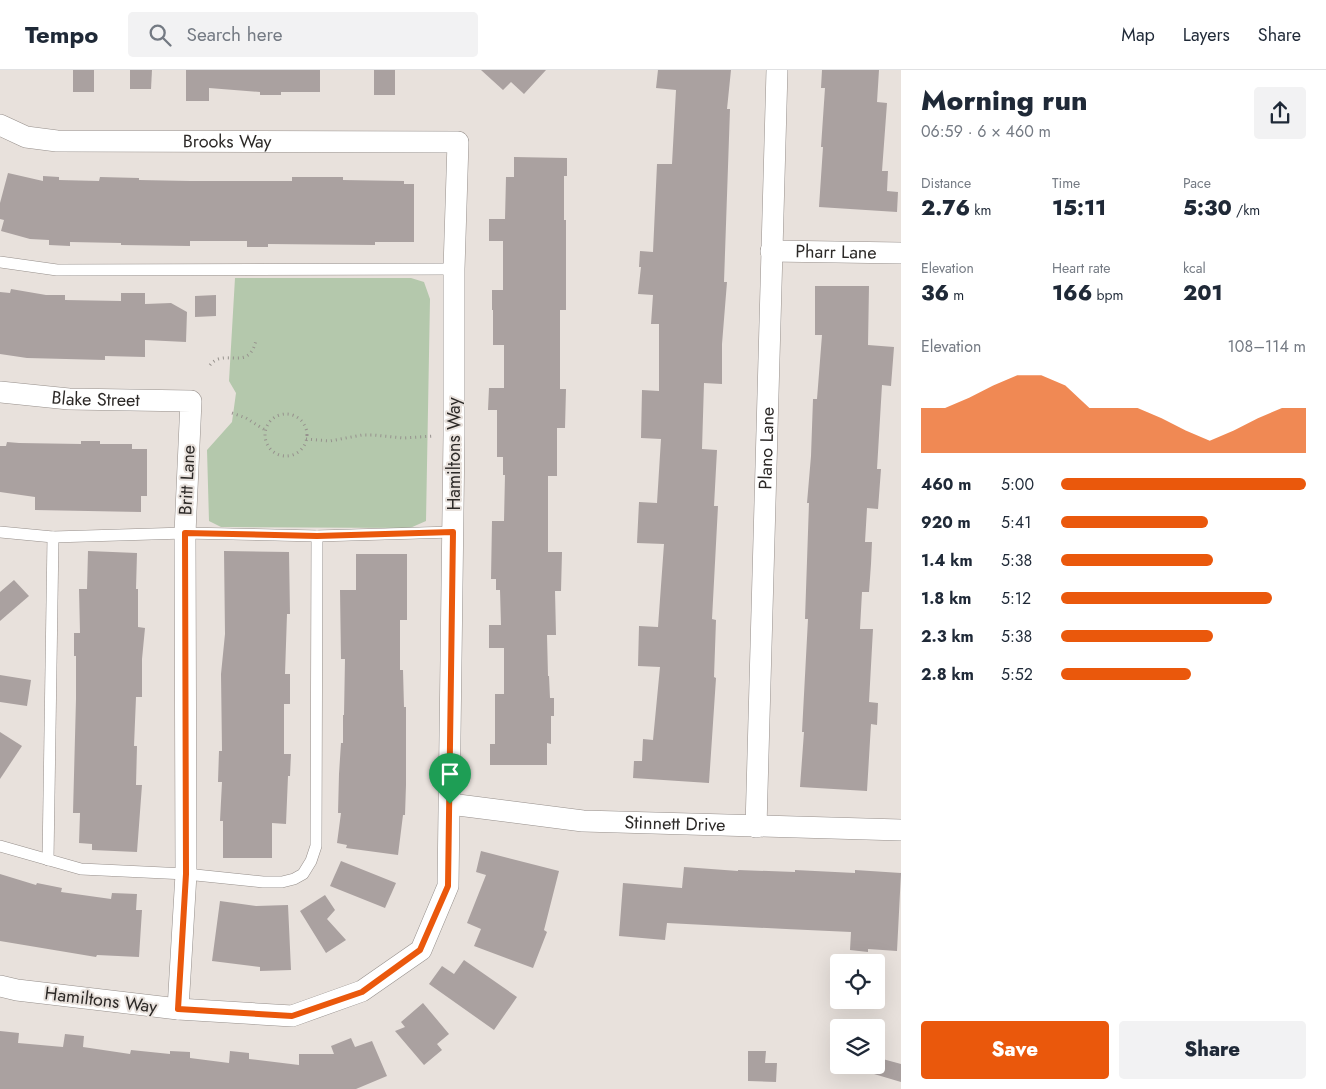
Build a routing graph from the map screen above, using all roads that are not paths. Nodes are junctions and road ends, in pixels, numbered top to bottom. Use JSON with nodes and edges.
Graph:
{"nodes":[{"id":1,"x":777,"y":70,"type":"edge"},
{"id":2,"x":0,"y":125,"type":"edge"},
{"id":3,"x":458,"y":142,"type":"joint"},
{"id":4,"x":771,"y":250,"type":"junction"},
{"id":5,"x":901,"y":253,"type":"edge"},
{"id":6,"x":0,"y":262,"type":"edge"},
{"id":7,"x":454,"y":269,"type":"junction"},
{"id":8,"x":0,"y":392,"type":"edge"},
{"id":9,"x":191,"y":400,"type":"joint"},
{"id":10,"x":0,"y":532,"type":"edge"},
{"id":11,"x":453,"y":532,"type":"junction"},
{"id":12,"x":185,"y":533,"type":"junction"},
{"id":13,"x":53,"y":536,"type":"junction"},
{"id":14,"x":317,"y":536,"type":"junction"},
{"id":15,"x":450,"y":804,"type":"junction"},
{"id":16,"x":756,"y":827,"type":"junction"},
{"id":17,"x":901,"y":830,"type":"edge"},
{"id":18,"x":0,"y":846,"type":"edge"},
{"id":19,"x":48,"y":860,"type":"junction"},
{"id":20,"x":186,"y":874,"type":"junction"},
{"id":21,"x":0,"y":986,"type":"edge"},
{"id":22,"x":178,"y":1009,"type":"junction"}],
"edges":[{"from":1,"to":4,"type":"street","name":"Plano Lane"},
{"from":2,"to":3,"type":"street","name":"Brooks Way"},
{"from":3,"to":7,"type":"street","name":"Hamiltons Way"},
{"from":4,"to":5,"type":"street","name":"Pharr Lane"},
{"from":4,"to":16,"type":"street","name":"Plano Lane"},
{"from":6,"to":7,"type":"lane"},
{"from":7,"to":11,"type":"street","name":"Hamiltons Way"},
{"from":8,"to":9,"type":"street","name":"Blake Street"},
{"from":9,"to":12,"type":"street","name":"Britt Lane"},
{"from":10,"to":13,"type":"lane"},
{"from":11,"to":14,"type":"lane"},
{"from":11,"to":15,"type":"street","name":"Hamiltons Way"},
{"from":12,"to":13,"type":"lane"},
{"from":12,"to":14,"type":"lane"},
{"from":12,"to":20,"type":"street","name":"Britt Lane"},
{"from":13,"to":19,"type":"lane"},
{"from":14,"to":20,"type":"lane"},
{"from":15,"to":16,"type":"street","name":"Stinnett Drive"},
{"from":15,"to":22,"type":"street","name":"Hamiltons Way"},
{"from":16,"to":17,"type":"street","name":"Stinnett Drive"},
{"from":18,"to":19,"type":"lane"},
{"from":19,"to":20,"type":"lane"},
{"from":20,"to":22,"type":"street","name":"Britt Lane"},
{"from":21,"to":22,"type":"street","name":"Hamiltons Way"}]}
